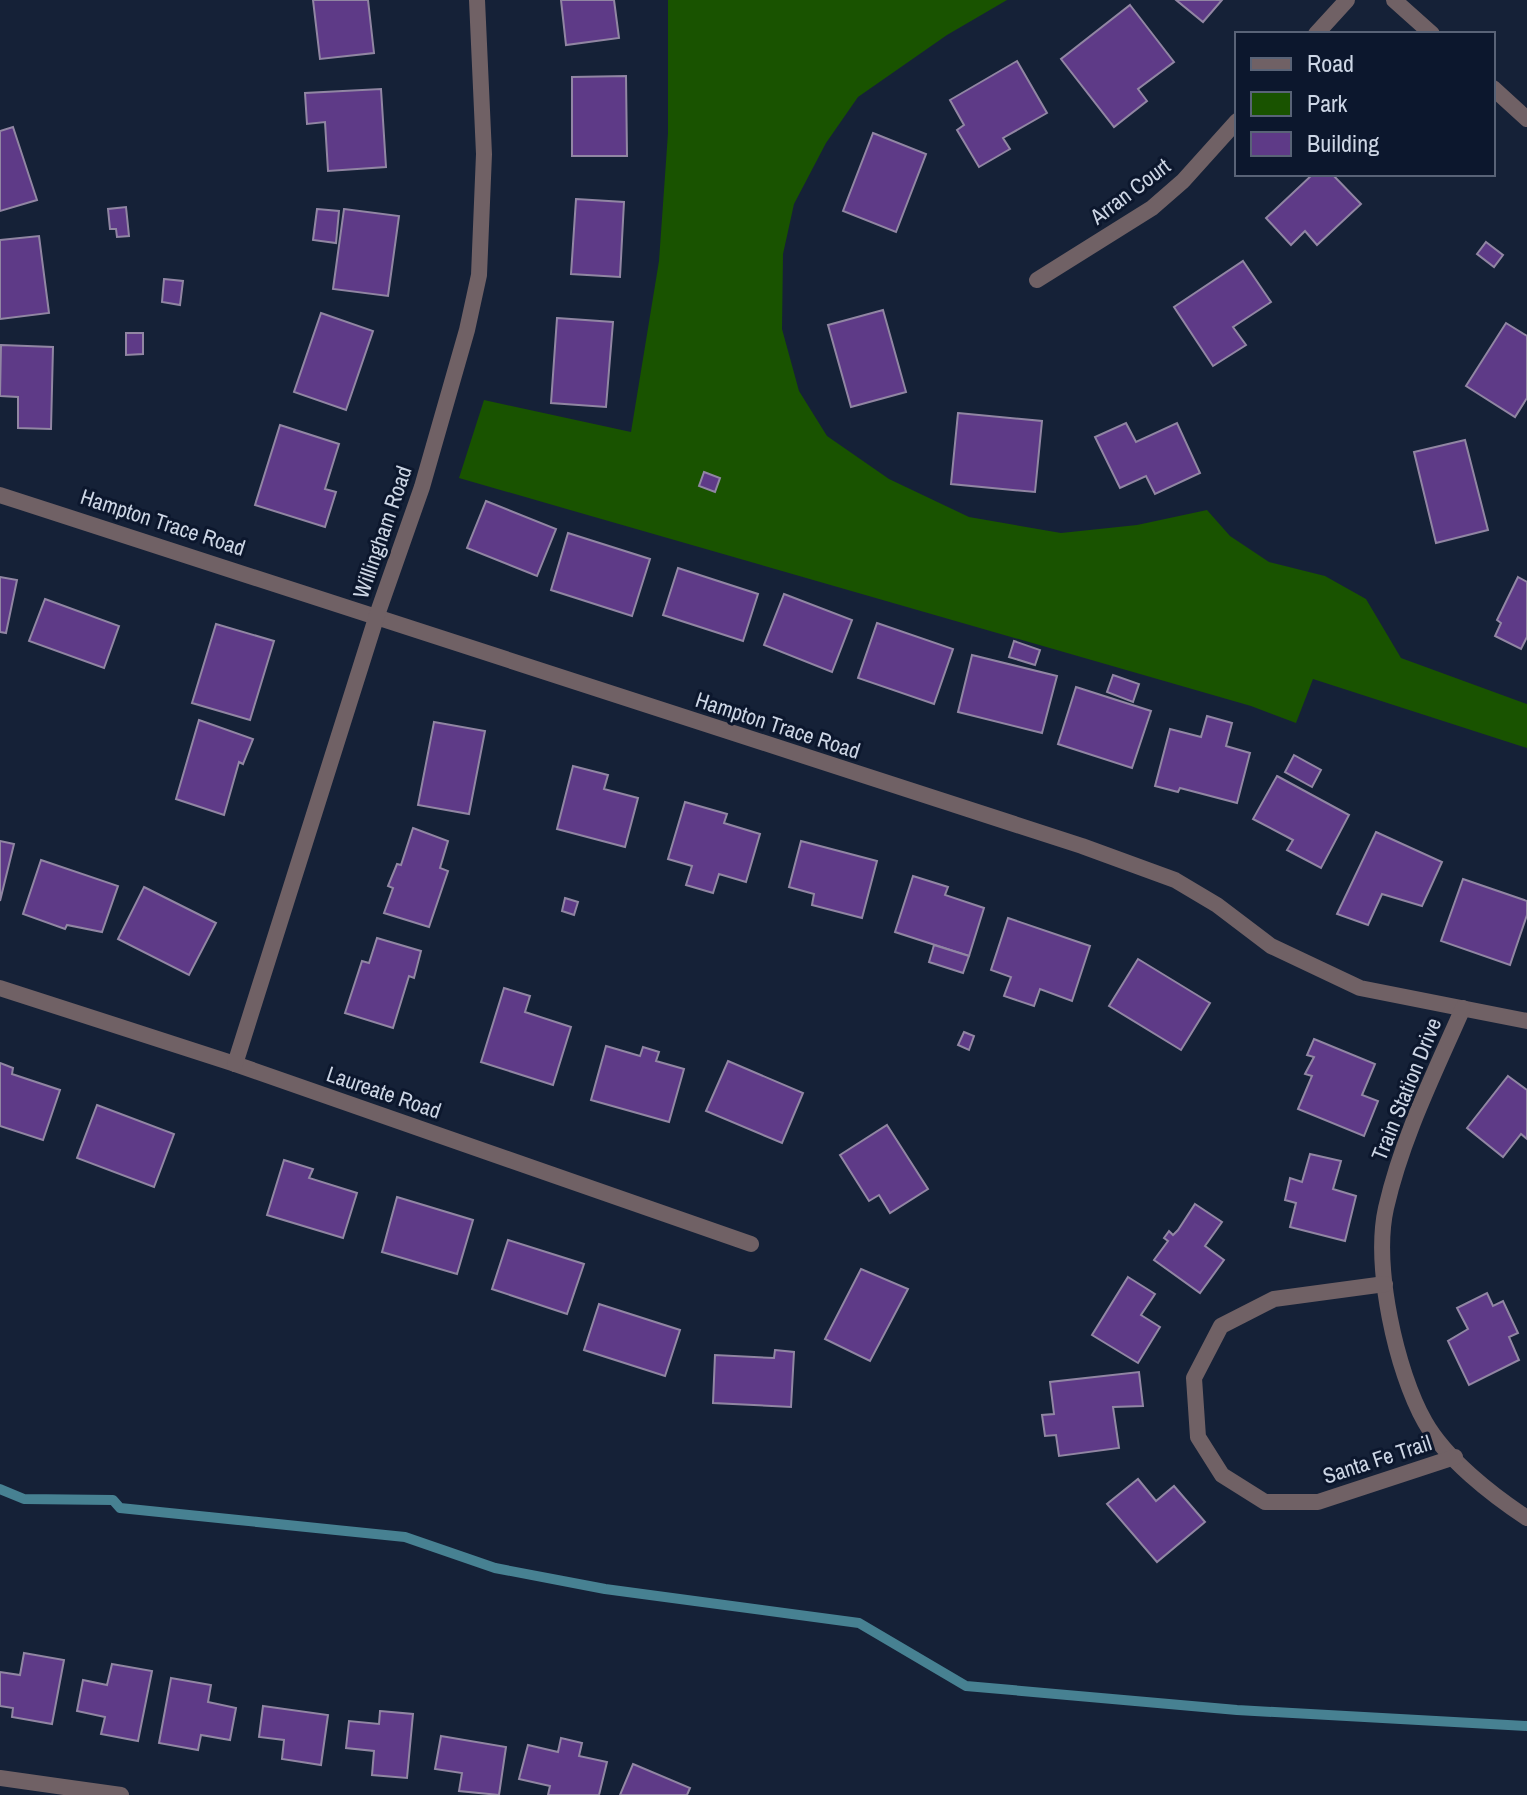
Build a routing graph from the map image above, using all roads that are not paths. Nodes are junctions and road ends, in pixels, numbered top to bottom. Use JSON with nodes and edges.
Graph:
{"nodes":[{"id":1,"x":477,"y":0,"type":"edge"},
{"id":2,"x":1347,"y":0,"type":"edge"},
{"id":3,"x":1394,"y":0,"type":"edge"},
{"id":4,"x":1318,"y":32,"type":"edge"},
{"id":5,"x":1430,"y":32,"type":"edge"},
{"id":6,"x":1495,"y":90,"type":"edge"},
{"id":7,"x":1527,"y":119,"type":"edge"},
{"id":8,"x":1235,"y":123,"type":"edge"},
{"id":9,"x":1037,"y":280,"type":"dead end"},
{"id":10,"x":0,"y":495,"type":"edge"},
{"id":11,"x":377,"y":615,"type":"junction"},
{"id":12,"x":0,"y":988,"type":"edge"},
{"id":13,"x":1463,"y":1008,"type":"junction"},
{"id":14,"x":1527,"y":1021,"type":"edge"},
{"id":15,"x":235,"y":1064,"type":"junction"},
{"id":16,"x":751,"y":1244,"type":"dead end"},
{"id":17,"x":1385,"y":1284,"type":"junction"},
{"id":18,"x":1455,"y":1457,"type":"junction"},
{"id":19,"x":1527,"y":1518,"type":"edge"},
{"id":20,"x":0,"y":1778,"type":"edge"},
{"id":21,"x":121,"y":1795,"type":"edge"}],
"edges":[{"from":1,"to":11,"type":"street","name":"Willingham Road"},
{"from":2,"to":4,"type":"street"},
{"from":3,"to":5,"type":"street"},
{"from":6,"to":7,"type":"street"},
{"from":8,"to":9,"type":"street","name":"Arran Court"},
{"from":10,"to":11,"type":"street","name":"Hampton Trace Road"},
{"from":11,"to":13,"type":"street","name":"Hampton Trace Road"},
{"from":11,"to":15,"type":"street","name":"Willingham Road"},
{"from":12,"to":15,"type":"street","name":"Laureate Road"},
{"from":13,"to":14,"type":"street","name":"Hampton Trace Road"},
{"from":13,"to":17,"type":"street","name":"Train Station Drive"},
{"from":15,"to":16,"type":"street","name":"Laureate Road"},
{"from":17,"to":18,"type":"street","name":"Train Station Drive"},
{"from":17,"to":18,"type":"street","name":"Santa Fe Trail"},
{"from":18,"to":19,"type":"street","name":"Train Station Drive"},
{"from":20,"to":21,"type":"street"}]}
